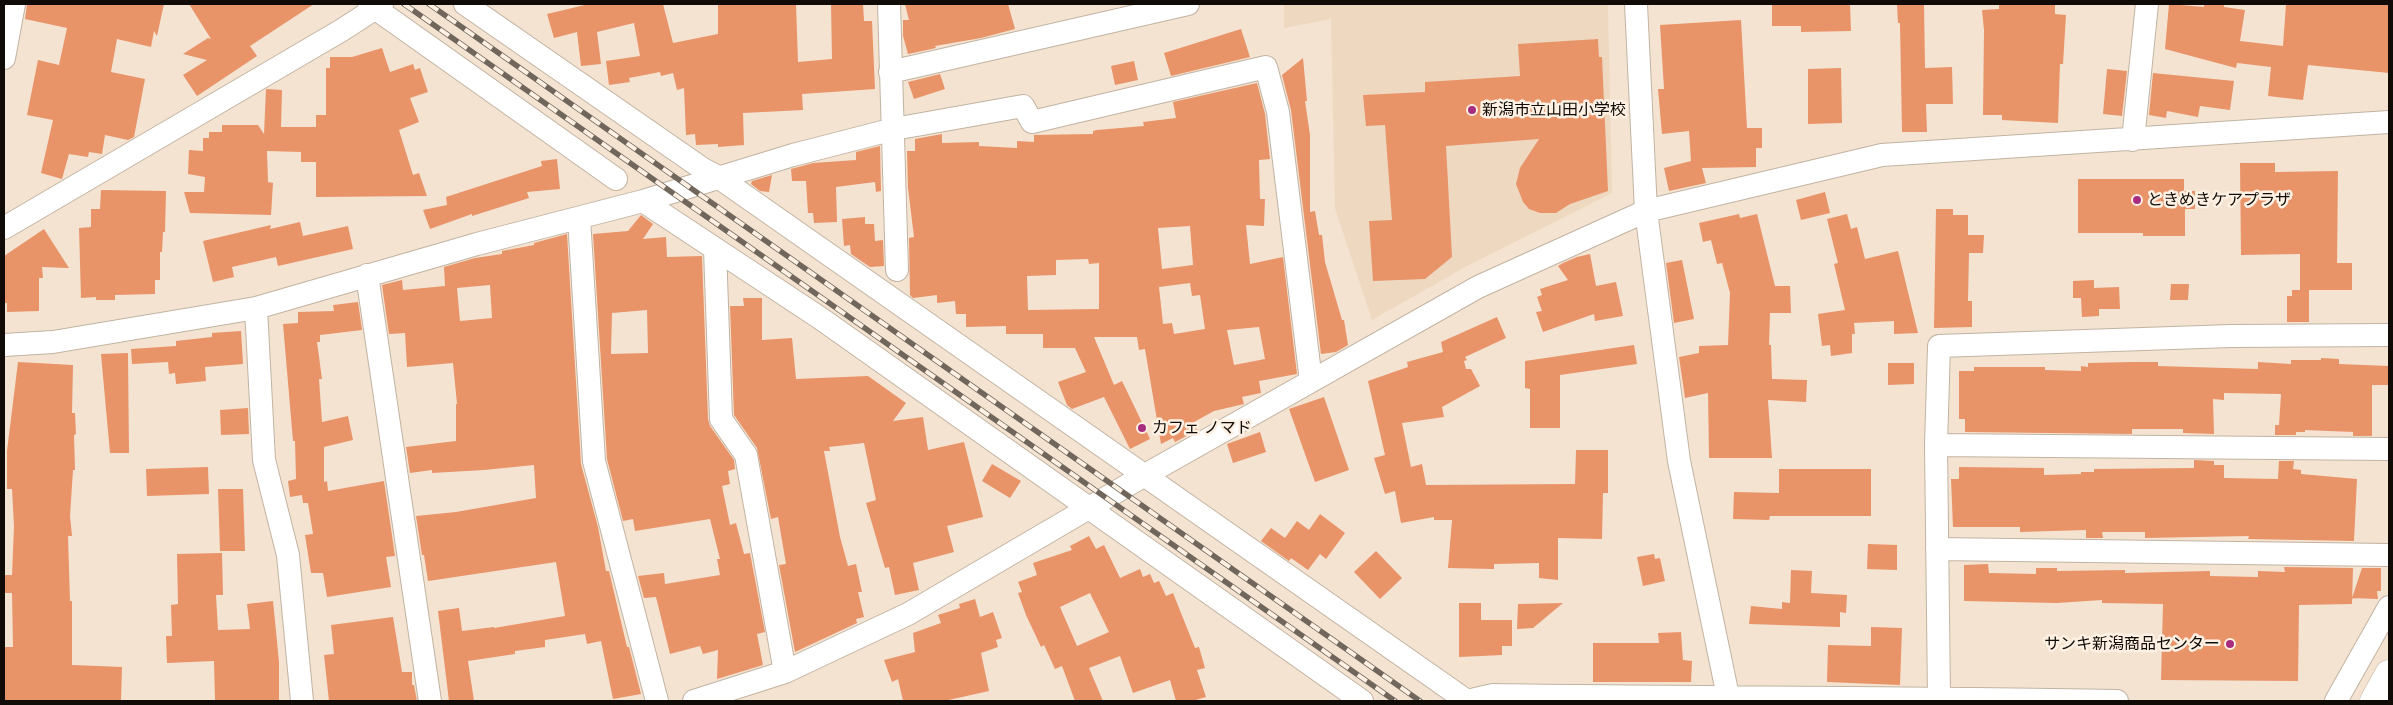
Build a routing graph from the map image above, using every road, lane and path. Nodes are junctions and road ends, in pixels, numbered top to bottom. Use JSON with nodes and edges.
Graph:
{"nodes":[{"id":1,"x":14,"y":4,"type":"edge"},
{"id":2,"x":466,"y":4,"type":"edge"},
{"id":3,"x":889,"y":4,"type":"edge"},
{"id":4,"x":1188,"y":4,"type":"edge"},
{"id":5,"x":1636,"y":4,"type":"edge"},
{"id":6,"x":2147,"y":4,"type":"edge"},
{"id":7,"x":375,"y":5,"type":"edge"},
{"id":8,"x":4,"y":58,"type":"edge"},
{"id":9,"x":890,"y":72,"type":"junction"},
{"id":10,"x":2389,"y":122,"type":"edge"},
{"id":11,"x":894,"y":129,"type":"junction"},
{"id":12,"x":2133,"y":140,"type":"junction"},
{"id":13,"x":718,"y":177,"type":"junction"},
{"id":14,"x":616,"y":179,"type":"dead end"},
{"id":15,"x":643,"y":201,"type":"junction"},
{"id":16,"x":1646,"y":212,"type":"junction"},
{"id":17,"x":579,"y":218,"type":"junction"},
{"id":18,"x":4,"y":228,"type":"edge"},
{"id":19,"x":715,"y":249,"type":"junction"},
{"id":20,"x":897,"y":270,"type":"dead end"},
{"id":21,"x":367,"y":275,"type":"junction"},
{"id":22,"x":256,"y":308,"type":"junction"},
{"id":23,"x":2389,"y":336,"type":"edge"},
{"id":24,"x":4,"y":345,"type":"edge"},
{"id":25,"x":1311,"y":381,"type":"junction"},
{"id":26,"x":1936,"y":445,"type":"junction"},
{"id":27,"x":2389,"y":449,"type":"edge"},
{"id":28,"x":1145,"y":475,"type":"junction"},
{"id":29,"x":1089,"y":509,"type":"junction"},
{"id":30,"x":1937,"y":549,"type":"junction"},
{"id":31,"x":2389,"y":554,"type":"edge"},
{"id":32,"x":2389,"y":607,"type":"edge"},
{"id":33,"x":785,"y":672,"type":"junction"},
{"id":34,"x":2389,"y":674,"type":"edge"},
{"id":35,"x":745,"y":694,"type":"edge"},
{"id":36,"x":1939,"y":698,"type":"junction"},
{"id":37,"x":1729,"y":700,"type":"edge"},
{"id":38,"x":302,"y":701,"type":"edge"},
{"id":39,"x":430,"y":701,"type":"edge"},
{"id":40,"x":657,"y":701,"type":"edge"},
{"id":41,"x":694,"y":701,"type":"edge"},
{"id":42,"x":1362,"y":701,"type":"edge"},
{"id":43,"x":1467,"y":701,"type":"edge"},
{"id":44,"x":2117,"y":701,"type":"edge"},
{"id":45,"x":2336,"y":701,"type":"edge"},
{"id":46,"x":2374,"y":701,"type":"edge"}],
"edges":[{"from":1,"to":8,"type":"street"},
{"from":2,"to":13,"type":"street"},
{"from":3,"to":9,"type":"street"},
{"from":4,"to":9,"type":"street"},
{"from":5,"to":16,"type":"street"},
{"from":6,"to":12,"type":"street"},
{"from":7,"to":14,"type":"street"},
{"from":7,"to":18,"type":"street"},
{"from":9,"to":11,"type":"street"},
{"from":10,"to":12,"type":"street"},
{"from":11,"to":13,"type":"street"},
{"from":11,"to":20,"type":"street"},
{"from":11,"to":25,"type":"street"},
{"from":12,"to":16,"type":"street"},
{"from":13,"to":15,"type":"street"},
{"from":13,"to":28,"type":"street"},
{"from":15,"to":17,"type":"street"},
{"from":15,"to":19,"type":"street"},
{"from":16,"to":25,"type":"street"},
{"from":16,"to":37,"type":"street"},
{"from":17,"to":21,"type":"street"},
{"from":17,"to":40,"type":"street"},
{"from":19,"to":29,"type":"street"},
{"from":19,"to":33,"type":"street"},
{"from":21,"to":22,"type":"street"},
{"from":21,"to":39,"type":"street"},
{"from":22,"to":24,"type":"street"},
{"from":22,"to":38,"type":"street"},
{"from":23,"to":26,"type":"street"},
{"from":25,"to":28,"type":"street"},
{"from":26,"to":27,"type":"street"},
{"from":26,"to":30,"type":"street"},
{"from":28,"to":29,"type":"street"},
{"from":28,"to":43,"type":"street"},
{"from":29,"to":33,"type":"street"},
{"from":29,"to":42,"type":"street"},
{"from":30,"to":31,"type":"street"},
{"from":30,"to":36,"type":"street"},
{"from":32,"to":45,"type":"street"},
{"from":33,"to":35,"type":"street"},
{"from":34,"to":46,"type":"highway"},
{"from":35,"to":41,"type":"street"},
{"from":36,"to":37,"type":"street"},
{"from":36,"to":44,"type":"street"},
{"from":37,"to":43,"type":"street"}]}
